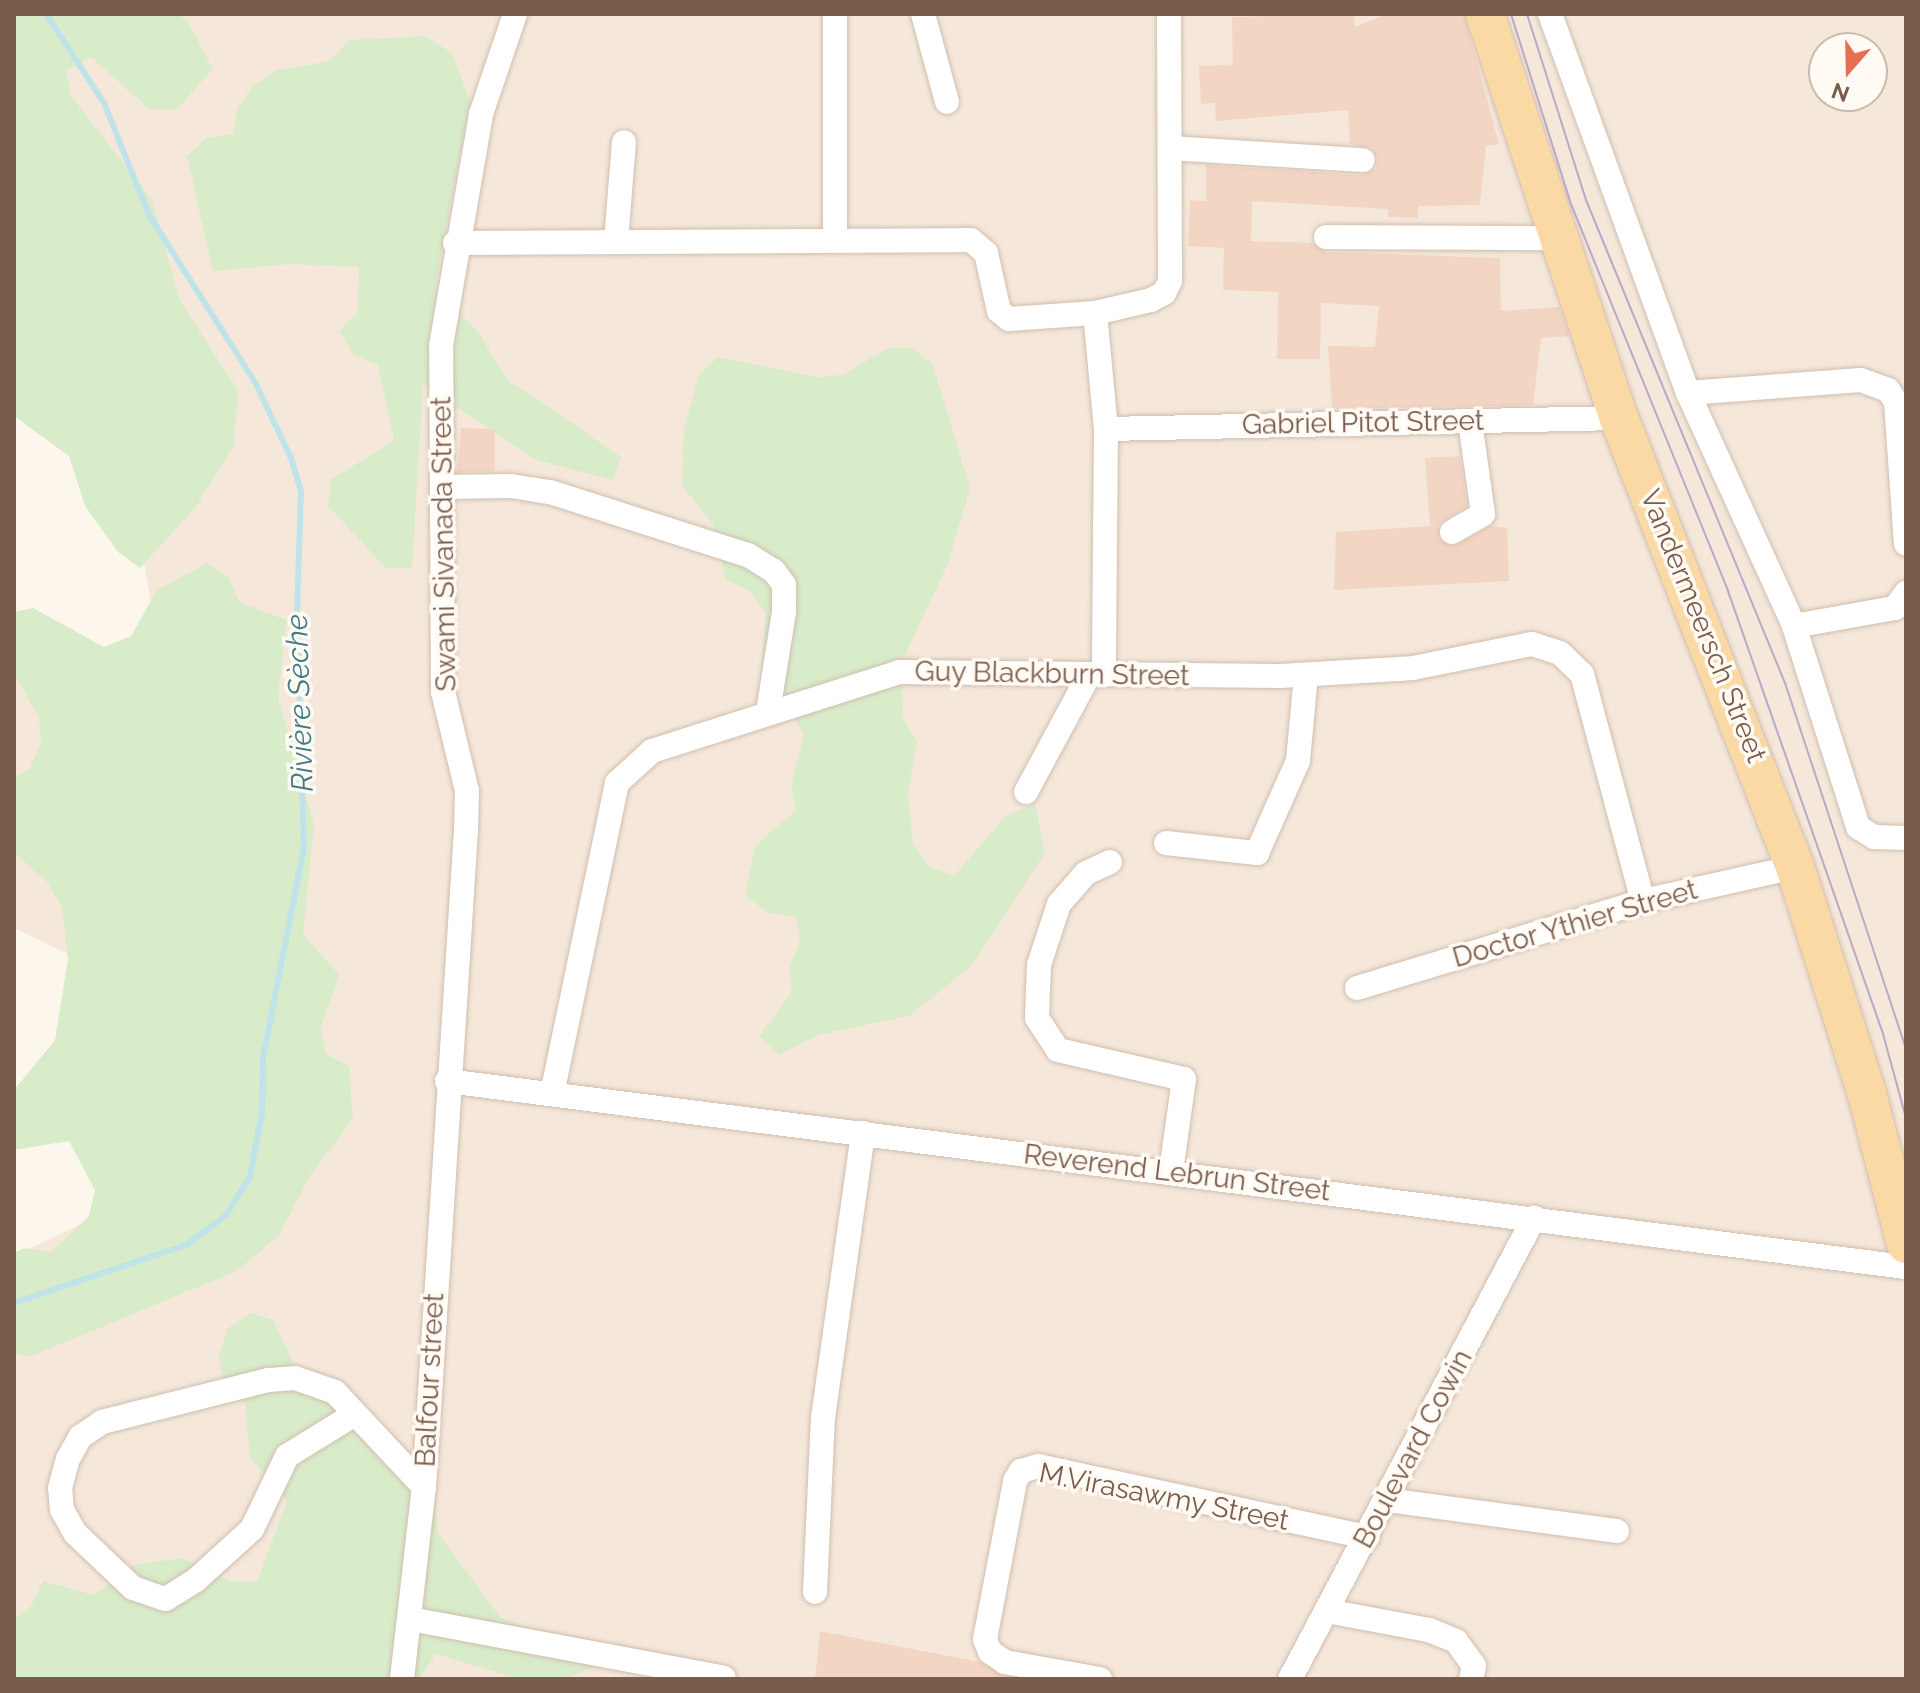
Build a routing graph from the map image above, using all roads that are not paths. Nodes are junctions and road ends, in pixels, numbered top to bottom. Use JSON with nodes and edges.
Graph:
{"nodes":[{"id":1,"x":515,"y":14,"type":"edge"},
{"id":2,"x":835,"y":14,"type":"edge"},
{"id":3,"x":923,"y":14,"type":"edge"},
{"id":4,"x":1169,"y":14,"type":"edge"},
{"id":5,"x":1485,"y":14,"type":"edge"},
{"id":6,"x":1550,"y":14,"type":"edge"},
{"id":7,"x":947,"y":102,"type":"dead end"},
{"id":8,"x":624,"y":142,"type":"dead end"},
{"id":9,"x":1170,"y":148,"type":"junction"},
{"id":10,"x":1363,"y":160,"type":"dead end"},
{"id":11,"x":1326,"y":237,"type":"dead end"},
{"id":12,"x":835,"y":238,"type":"junction"},
{"id":13,"x":1555,"y":238,"type":"junction"},
{"id":14,"x":616,"y":241,"type":"junction"},
{"id":15,"x":455,"y":243,"type":"junction"},
{"id":16,"x":1095,"y":313,"type":"junction"},
{"id":17,"x":1688,"y":393,"type":"junction"},
{"id":18,"x":1619,"y":418,"type":"junction"},
{"id":19,"x":1470,"y":421,"type":"junction"},
{"id":20,"x":1106,"y":429,"type":"junction"},
{"id":21,"x":443,"y":487,"type":"junction"},
{"id":22,"x":1452,"y":532,"type":"dead end"},
{"id":23,"x":1906,"y":544,"type":"edge"},
{"id":24,"x":1906,"y":593,"type":"edge"},
{"id":25,"x":1794,"y":626,"type":"junction"},
{"id":26,"x":1097,"y":675,"type":"junction"},
{"id":27,"x":1306,"y":675,"type":"junction"},
{"id":28,"x":768,"y":712,"type":"junction"},
{"id":29,"x":1026,"y":792,"type":"dead end"},
{"id":30,"x":1906,"y":838,"type":"edge"},
{"id":31,"x":1166,"y":843,"type":"dead end"},
{"id":32,"x":1110,"y":862,"type":"dead end"},
{"id":33,"x":1795,"y":867,"type":"junction"},
{"id":34,"x":1643,"y":901,"type":"junction"},
{"id":35,"x":1357,"y":988,"type":"dead end"},
{"id":36,"x":447,"y":1081,"type":"junction"},
{"id":37,"x":552,"y":1094,"type":"junction"},
{"id":38,"x":863,"y":1133,"type":"junction"},
{"id":39,"x":1171,"y":1172,"type":"junction"},
{"id":40,"x":1534,"y":1218,"type":"junction"},
{"id":41,"x":1906,"y":1244,"type":"edge"},
{"id":42,"x":1906,"y":1267,"type":"edge"},
{"id":43,"x":355,"y":1414,"type":"junction"},
{"id":44,"x":424,"y":1487,"type":"junction"},
{"id":45,"x":1387,"y":1500,"type":"junction"},
{"id":46,"x":1617,"y":1531,"type":"dead end"},
{"id":47,"x":1367,"y":1537,"type":"junction"},
{"id":48,"x":815,"y":1592,"type":"dead end"},
{"id":49,"x":1327,"y":1611,"type":"junction"},
{"id":50,"x":410,"y":1619,"type":"junction"},
{"id":51,"x":724,"y":1678,"type":"edge"},
{"id":52,"x":402,"y":1679,"type":"edge"},
{"id":53,"x":1100,"y":1679,"type":"edge"},
{"id":54,"x":1290,"y":1679,"type":"edge"},
{"id":55,"x":1471,"y":1679,"type":"edge"}],
"edges":[{"from":1,"to":15,"type":"street","name":"Swami Sivanada Street"},
{"from":2,"to":12,"type":"street"},
{"from":3,"to":7,"type":"street"},
{"from":4,"to":9,"type":"street"},
{"from":5,"to":13,"type":"main road","name":"Vandermeersch Street"},
{"from":6,"to":17,"type":"street"},
{"from":8,"to":14,"type":"street"},
{"from":9,"to":10,"type":"street"},
{"from":9,"to":16,"type":"street"},
{"from":11,"to":13,"type":"street"},
{"from":12,"to":14,"type":"street"},
{"from":12,"to":16,"type":"street"},
{"from":13,"to":18,"type":"main road","name":"Vandermeersch Street"},
{"from":14,"to":15,"type":"street"},
{"from":15,"to":21,"type":"street","name":"Swami Sivanada Street"},
{"from":16,"to":20,"type":"street"},
{"from":17,"to":23,"type":"street"},
{"from":17,"to":25,"type":"street"},
{"from":18,"to":19,"type":"street","name":"Gabriel Pitot Street"},
{"from":18,"to":33,"type":"main road","name":"Vandermeersch Street"},
{"from":19,"to":20,"type":"street","name":"Gabriel Pitot Street"},
{"from":19,"to":22,"type":"street"},
{"from":20,"to":26,"type":"street"},
{"from":21,"to":28,"type":"street"},
{"from":21,"to":36,"type":"street","name":"Swami Sivanada Street"},
{"from":24,"to":25,"type":"street"},
{"from":25,"to":30,"type":"street"},
{"from":26,"to":27,"type":"street","name":"Guy Blackburn Street"},
{"from":26,"to":28,"type":"street","name":"Guy Blackburn Street"},
{"from":26,"to":29,"type":"street"},
{"from":27,"to":31,"type":"street"},
{"from":27,"to":34,"type":"street","name":"Guy Blackburn Street"},
{"from":28,"to":37,"type":"street","name":"Guy Blackburn Street"},
{"from":32,"to":39,"type":"street"},
{"from":33,"to":34,"type":"street","name":"Doctor Ythier Street"},
{"from":33,"to":41,"type":"main road","name":"Vandermeersch Street"},
{"from":34,"to":35,"type":"street","name":"Doctor Ythier Street"},
{"from":36,"to":37,"type":"street","name":"Reverend Lebrun Street"},
{"from":36,"to":44,"type":"street","name":"Balfour street"},
{"from":37,"to":38,"type":"street","name":"Reverend Lebrun Street"},
{"from":38,"to":39,"type":"street","name":"Reverend Lebrun Street"},
{"from":38,"to":48,"type":"street"},
{"from":39,"to":40,"type":"street","name":"Reverend Lebrun Street"},
{"from":40,"to":42,"type":"street","name":"Reverend Lebrun Street"},
{"from":40,"to":45,"type":"street","name":"Boulevard Cowin"},
{"from":43,"to":43,"type":"street"},
{"from":43,"to":44,"type":"street"},
{"from":44,"to":50,"type":"street","name":"Balfour street"},
{"from":45,"to":46,"type":"street"},
{"from":45,"to":47,"type":"street","name":"Boulevard Cowin"},
{"from":47,"to":49,"type":"street","name":"Boulevard Cowin"},
{"from":47,"to":53,"type":"street","name":"M.Virasawmy Street"},
{"from":49,"to":54,"type":"street","name":"Boulevard Cowin"},
{"from":49,"to":55,"type":"street"},
{"from":50,"to":51,"type":"street"},
{"from":50,"to":52,"type":"street","name":"Balfour street"}]}
